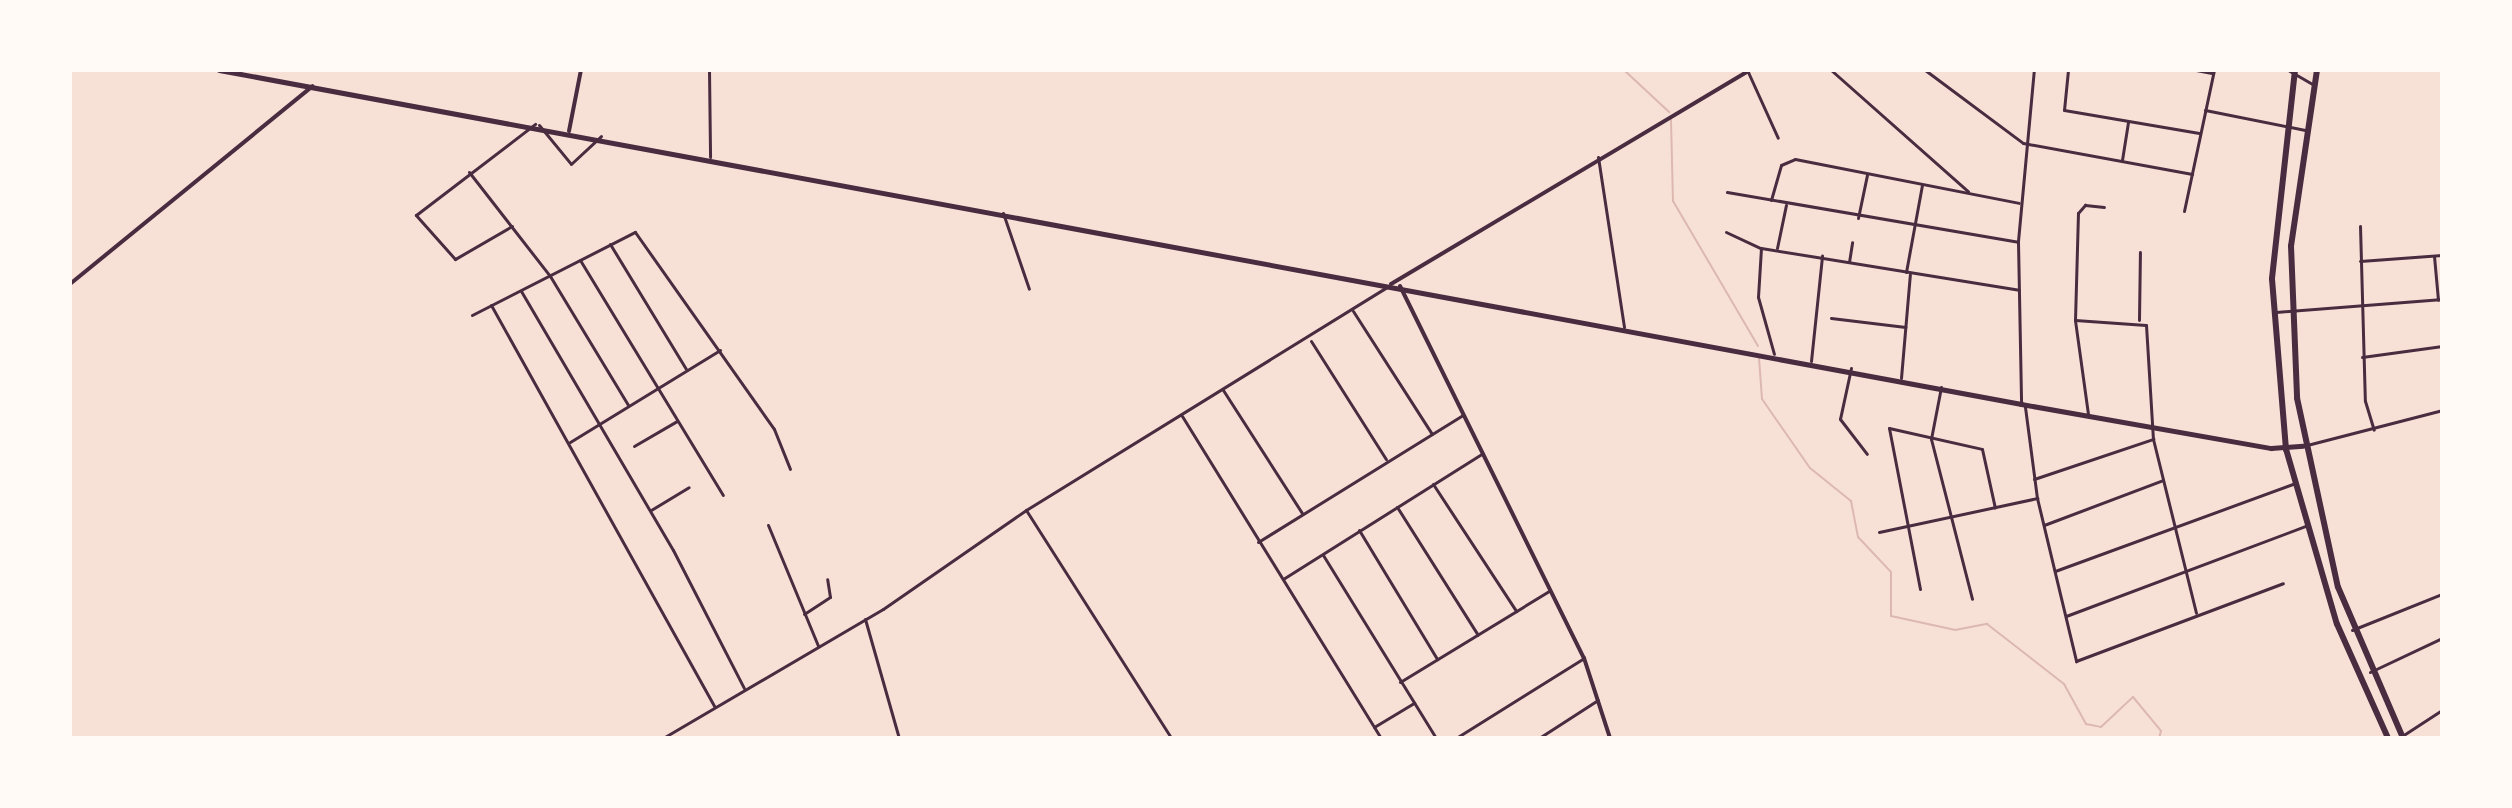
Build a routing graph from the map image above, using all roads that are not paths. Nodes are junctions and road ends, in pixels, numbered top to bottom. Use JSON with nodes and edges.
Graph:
{"nodes":[{"id":1,"x":219,"y":70,"type":"edge"},
{"id":2,"x":581,"y":70,"type":"edge"},
{"id":3,"x":709,"y":70,"type":"edge"},
{"id":4,"x":1831,"y":70,"type":"edge"},
{"id":5,"x":1925,"y":70,"type":"edge"},
{"id":6,"x":2034,"y":70,"type":"edge"},
{"id":7,"x":2068,"y":70,"type":"edge"},
{"id":8,"x":2196,"y":70,"type":"edge"},
{"id":9,"x":2288,"y":70,"type":"edge"},
{"id":10,"x":2295,"y":70,"type":"edge"},
{"id":11,"x":2317,"y":70,"type":"edge"},
{"id":12,"x":1749,"y":71,"type":"edge"},
{"id":13,"x":2213,"y":72,"type":"edge"},
{"id":14,"x":2293,"y":79,"type":"junction"},
{"id":15,"x":2314,"y":85,"type":"junction"},
{"id":16,"x":313,"y":86,"type":"junction"},
{"id":17,"x":2205,"y":110,"type":"junction"},
{"id":18,"x":2128,"y":121,"type":"junction"},
{"id":19,"x":537,"y":124,"type":"junction"},
{"id":20,"x":2285,"y":126,"type":"junction"},
{"id":21,"x":2305,"y":130,"type":"junction"},
{"id":22,"x":569,"y":131,"type":"junction"},
{"id":23,"x":2199,"y":133,"type":"junction"},
{"id":24,"x":601,"y":136,"type":"junction"},
{"id":25,"x":1778,"y":138,"type":"dead end"},
{"id":26,"x":2023,"y":143,"type":"junction"},
{"id":27,"x":710,"y":157,"type":"junction"},
{"id":28,"x":1598,"y":157,"type":"junction"},
{"id":29,"x":2122,"y":160,"type":"junction"},
{"id":30,"x":469,"y":172,"type":"junction"},
{"id":31,"x":2192,"y":174,"type":"junction"},
{"id":32,"x":1867,"y":175,"type":"junction"},
{"id":33,"x":1922,"y":185,"type":"junction"},
{"id":34,"x":1727,"y":192,"type":"dead end"},
{"id":35,"x":1971,"y":194,"type":"junction"},
{"id":36,"x":1771,"y":200,"type":"junction"},
{"id":37,"x":2019,"y":203,"type":"junction"},
{"id":38,"x":1786,"y":205,"type":"junction"},
{"id":39,"x":2104,"y":207,"type":"dead end"},
{"id":40,"x":2184,"y":211,"type":"dead end"},
{"id":41,"x":1003,"y":213,"type":"junction"},
{"id":42,"x":1858,"y":218,"type":"junction"},
{"id":43,"x":512,"y":226,"type":"junction"},
{"id":44,"x":2360,"y":226,"type":"dead end"},
{"id":45,"x":1914,"y":229,"type":"junction"},
{"id":46,"x":1726,"y":232,"type":"dead end"},
{"id":47,"x":1852,"y":242,"type":"dead end"},
{"id":48,"x":2018,"y":242,"type":"junction"},
{"id":49,"x":610,"y":244,"type":"junction"},
{"id":50,"x":1761,"y":248,"type":"junction"},
{"id":51,"x":1777,"y":248,"type":"junction"},
{"id":52,"x":2140,"y":252,"type":"dead end"},
{"id":53,"x":2434,"y":255,"type":"junction"},
{"id":54,"x":2442,"y":255,"type":"edge"},
{"id":55,"x":1822,"y":256,"type":"junction"},
{"id":56,"x":580,"y":260,"type":"junction"},
{"id":57,"x":2360,"y":261,"type":"junction"},
{"id":58,"x":1849,"y":262,"type":"junction"},
{"id":59,"x":1908,"y":274,"type":"junction"},
{"id":60,"x":550,"y":276,"type":"junction"},
{"id":61,"x":70,"y":284,"type":"edge"},
{"id":62,"x":1391,"y":284,"type":"junction"},
{"id":63,"x":1400,"y":286,"type":"junction"},
{"id":64,"x":1029,"y":289,"type":"dead end"},
{"id":65,"x":2019,"y":290,"type":"junction"},
{"id":66,"x":521,"y":291,"type":"junction"},
{"id":67,"x":2440,"y":300,"type":"edge"},
{"id":68,"x":491,"y":305,"type":"junction"},
{"id":69,"x":2360,"y":306,"type":"junction"},
{"id":70,"x":1353,"y":311,"type":"junction"},
{"id":71,"x":2290,"y":311,"type":"junction"},
{"id":72,"x":2273,"y":313,"type":"junction"},
{"id":73,"x":472,"y":315,"type":"dead end"},
{"id":74,"x":1831,"y":318,"type":"dead end"},
{"id":75,"x":2075,"y":320,"type":"junction"},
{"id":76,"x":2139,"y":320,"type":"junction"},
{"id":77,"x":1624,"y":327,"type":"junction"},
{"id":78,"x":1905,"y":327,"type":"junction"},
{"id":79,"x":1311,"y":340,"type":"junction"},
{"id":80,"x":2442,"y":346,"type":"edge"},
{"id":81,"x":720,"y":350,"type":"junction"},
{"id":82,"x":1774,"y":354,"type":"junction"},
{"id":83,"x":2362,"y":357,"type":"junction"},
{"id":84,"x":1811,"y":361,"type":"junction"},
{"id":85,"x":1851,"y":368,"type":"junction"},
{"id":86,"x":686,"y":369,"type":"junction"},
{"id":87,"x":1901,"y":378,"type":"junction"},
{"id":88,"x":656,"y":387,"type":"junction"},
{"id":89,"x":1941,"y":387,"type":"junction"},
{"id":90,"x":1223,"y":390,"type":"junction"},
{"id":91,"x":2023,"y":404,"type":"junction"},
{"id":92,"x":628,"y":405,"type":"junction"},
{"id":93,"x":2442,"y":410,"type":"edge"},
{"id":94,"x":1463,"y":415,"type":"junction"},
{"id":95,"x":2088,"y":415,"type":"junction"},
{"id":96,"x":1182,"y":416,"type":"junction"},
{"id":97,"x":677,"y":421,"type":"junction"},
{"id":98,"x":599,"y":424,"type":"junction"},
{"id":99,"x":2152,"y":426,"type":"junction"},
{"id":100,"x":2374,"y":430,"type":"junction"},
{"id":101,"x":1432,"y":434,"type":"junction"},
{"id":102,"x":1931,"y":439,"type":"junction"},
{"id":103,"x":2153,"y":439,"type":"junction"},
{"id":104,"x":570,"y":442,"type":"junction"},
{"id":105,"x":634,"y":446,"type":"dead end"},
{"id":106,"x":2303,"y":446,"type":"junction"},
{"id":107,"x":2286,"y":449,"type":"junction"},
{"id":108,"x":1483,"y":453,"type":"junction"},
{"id":109,"x":1867,"y":454,"type":"dead end"},
{"id":110,"x":1386,"y":459,"type":"junction"},
{"id":111,"x":790,"y":469,"type":"dead end"},
{"id":112,"x":2034,"y":479,"type":"junction"},
{"id":113,"x":2163,"y":480,"type":"junction"},
{"id":114,"x":2295,"y":483,"type":"junction"},
{"id":115,"x":1433,"y":484,"type":"junction"},
{"id":116,"x":689,"y":487,"type":"dead end"},
{"id":117,"x":723,"y":495,"type":"dead end"},
{"id":118,"x":2037,"y":498,"type":"junction"},
{"id":119,"x":1397,"y":507,"type":"junction"},
{"id":120,"x":1995,"y":508,"type":"junction"},
{"id":121,"x":650,"y":510,"type":"junction"},
{"id":122,"x":1026,"y":510,"type":"junction"},
{"id":123,"x":1302,"y":513,"type":"junction"},
{"id":124,"x":1951,"y":518,"type":"junction"},
{"id":125,"x":768,"y":525,"type":"dead end"},
{"id":126,"x":2044,"y":525,"type":"junction"},
{"id":127,"x":2173,"y":525,"type":"junction"},
{"id":128,"x":2307,"y":526,"type":"junction"},
{"id":129,"x":1908,"y":528,"type":"junction"},
{"id":130,"x":1359,"y":530,"type":"junction"},
{"id":131,"x":1879,"y":532,"type":"dead end"},
{"id":132,"x":1258,"y":542,"type":"junction"},
{"id":133,"x":1323,"y":555,"type":"junction"},
{"id":134,"x":2184,"y":570,"type":"junction"},
{"id":135,"x":2055,"y":571,"type":"junction"},
{"id":136,"x":827,"y":579,"type":"dead end"},
{"id":137,"x":1283,"y":579,"type":"junction"},
{"id":138,"x":2283,"y":583,"type":"dead end"},
{"id":139,"x":1920,"y":589,"type":"dead end"},
{"id":140,"x":1549,"y":591,"type":"junction"},
{"id":141,"x":2442,"y":594,"type":"edge"},
{"id":142,"x":1972,"y":599,"type":"dead end"},
{"id":143,"x":1516,"y":611,"type":"junction"},
{"id":144,"x":2196,"y":613,"type":"junction"},
{"id":145,"x":804,"y":614,"type":"junction"},
{"id":146,"x":2066,"y":616,"type":"junction"},
{"id":147,"x":865,"y":619,"type":"junction"},
{"id":148,"x":2352,"y":630,"type":"junction"},
{"id":149,"x":1478,"y":635,"type":"junction"},
{"id":150,"x":2442,"y":638,"type":"edge"},
{"id":151,"x":818,"y":646,"type":"junction"},
{"id":152,"x":2360,"y":651,"type":"junction"},
{"id":153,"x":2349,"y":656,"type":"junction"},
{"id":154,"x":1584,"y":658,"type":"junction"},
{"id":155,"x":1437,"y":659,"type":"junction"},
{"id":156,"x":2370,"y":672,"type":"junction"},
{"id":157,"x":1400,"y":682,"type":"junction"},
{"id":158,"x":745,"y":689,"type":"junction"},
{"id":159,"x":1598,"y":700,"type":"junction"},
{"id":160,"x":1414,"y":703,"type":"junction"},
{"id":161,"x":715,"y":708,"type":"junction"},
{"id":162,"x":2442,"y":710,"type":"edge"},
{"id":163,"x":1374,"y":727,"type":"junction"},
{"id":164,"x":2402,"y":737,"type":"edge"},
{"id":165,"x":663,"y":738,"type":"edge"},
{"id":166,"x":899,"y":738,"type":"edge"},
{"id":167,"x":1171,"y":738,"type":"edge"},
{"id":168,"x":1381,"y":738,"type":"edge"},
{"id":169,"x":1436,"y":738,"type":"edge"},
{"id":170,"x":1456,"y":738,"type":"edge"},
{"id":171,"x":1539,"y":738,"type":"edge"},
{"id":172,"x":1610,"y":738,"type":"edge"},
{"id":173,"x":2388,"y":738,"type":"edge"}],
"edges":[{"from":1,"to":16,"type":"main road"},
{"from":2,"to":22,"type":"street"},
{"from":3,"to":27,"type":"street"},
{"from":4,"to":35,"type":"street"},
{"from":5,"to":26,"type":"street"},
{"from":6,"to":26,"type":"street"},
{"from":7,"to":18,"type":"street"},
{"from":8,"to":13,"type":"street"},
{"from":9,"to":14,"type":"street"},
{"from":10,"to":14,"type":"highway"},
{"from":11,"to":15,"type":"highway"},
{"from":12,"to":25,"type":"street"},
{"from":12,"to":28,"type":"street"},
{"from":13,"to":17,"type":"street"},
{"from":14,"to":15,"type":"street"},
{"from":14,"to":20,"type":"highway"},
{"from":15,"to":21,"type":"highway"},
{"from":16,"to":19,"type":"main road"},
{"from":16,"to":61,"type":"street"},
{"from":17,"to":20,"type":"street"},
{"from":17,"to":23,"type":"street"},
{"from":18,"to":23,"type":"street"},
{"from":18,"to":29,"type":"street"},
{"from":19,"to":22,"type":"main road"},
{"from":19,"to":24,"type":"street"},
{"from":19,"to":30,"type":"street"},
{"from":20,"to":21,"type":"street"},
{"from":20,"to":72,"type":"highway"},
{"from":21,"to":71,"type":"highway"},
{"from":22,"to":24,"type":"main road"},
{"from":23,"to":31,"type":"street"},
{"from":24,"to":27,"type":"main road"},
{"from":26,"to":29,"type":"street"},
{"from":26,"to":37,"type":"street"},
{"from":27,"to":41,"type":"main road"},
{"from":28,"to":62,"type":"street"},
{"from":28,"to":77,"type":"street"},
{"from":29,"to":31,"type":"street"},
{"from":30,"to":43,"type":"street"},
{"from":30,"to":43,"type":"street"},
{"from":31,"to":40,"type":"street"},
{"from":32,"to":33,"type":"street"},
{"from":32,"to":36,"type":"street"},
{"from":32,"to":42,"type":"street"},
{"from":33,"to":35,"type":"street"},
{"from":33,"to":45,"type":"street"},
{"from":34,"to":36,"type":"street"},
{"from":35,"to":37,"type":"street"},
{"from":36,"to":38,"type":"street"},
{"from":37,"to":48,"type":"street"},
{"from":38,"to":42,"type":"street"},
{"from":38,"to":51,"type":"street"},
{"from":39,"to":75,"type":"street"},
{"from":41,"to":62,"type":"main road"},
{"from":41,"to":64,"type":"street"},
{"from":42,"to":45,"type":"street"},
{"from":43,"to":60,"type":"street"},
{"from":44,"to":57,"type":"street"},
{"from":45,"to":48,"type":"street"},
{"from":45,"to":59,"type":"street"},
{"from":46,"to":50,"type":"street"},
{"from":47,"to":58,"type":"street"},
{"from":48,"to":65,"type":"street"},
{"from":49,"to":56,"type":"street"},
{"from":49,"to":81,"type":"street"},
{"from":49,"to":86,"type":"street"},
{"from":50,"to":51,"type":"street"},
{"from":50,"to":82,"type":"street"},
{"from":51,"to":55,"type":"street"},
{"from":52,"to":76,"type":"street"},
{"from":53,"to":54,"type":"street"},
{"from":53,"to":57,"type":"street"},
{"from":53,"to":67,"type":"street"},
{"from":55,"to":58,"type":"street"},
{"from":55,"to":84,"type":"street"},
{"from":56,"to":60,"type":"street"},
{"from":56,"to":88,"type":"street"},
{"from":57,"to":69,"type":"street"},
{"from":58,"to":59,"type":"street"},
{"from":59,"to":65,"type":"street"},
{"from":59,"to":78,"type":"street"},
{"from":60,"to":66,"type":"street"},
{"from":60,"to":92,"type":"street"},
{"from":62,"to":63,"type":"main road"},
{"from":62,"to":70,"type":"street"},
{"from":63,"to":77,"type":"main road"},
{"from":63,"to":94,"type":"street"},
{"from":65,"to":91,"type":"street"},
{"from":66,"to":68,"type":"street"},
{"from":66,"to":98,"type":"street"},
{"from":67,"to":69,"type":"street"},
{"from":68,"to":73,"type":"street"},
{"from":68,"to":104,"type":"street"},
{"from":69,"to":71,"type":"street"},
{"from":69,"to":83,"type":"street"},
{"from":70,"to":79,"type":"street"},
{"from":70,"to":101,"type":"street"},
{"from":71,"to":72,"type":"street"},
{"from":71,"to":106,"type":"highway"},
{"from":72,"to":107,"type":"highway"},
{"from":74,"to":78,"type":"street"},
{"from":75,"to":76,"type":"street"},
{"from":75,"to":95,"type":"street"},
{"from":76,"to":99,"type":"street"},
{"from":77,"to":82,"type":"main road"},
{"from":78,"to":87,"type":"street"},
{"from":79,"to":90,"type":"street"},
{"from":79,"to":110,"type":"street"},
{"from":80,"to":83,"type":"street"},
{"from":81,"to":86,"type":"street"},
{"from":81,"to":111,"type":"street"},
{"from":82,"to":84,"type":"main road"},
{"from":83,"to":100,"type":"street"},
{"from":84,"to":85,"type":"main road"},
{"from":85,"to":87,"type":"main road"},
{"from":85,"to":109,"type":"street"},
{"from":86,"to":88,"type":"street"},
{"from":87,"to":89,"type":"main road"},
{"from":88,"to":92,"type":"street"},
{"from":88,"to":97,"type":"street"},
{"from":89,"to":91,"type":"main road"},
{"from":89,"to":102,"type":"street"},
{"from":90,"to":96,"type":"street"},
{"from":90,"to":123,"type":"street"},
{"from":91,"to":95,"type":"main road"},
{"from":91,"to":112,"type":"street"},
{"from":92,"to":98,"type":"street"},
{"from":93,"to":100,"type":"street"},
{"from":94,"to":101,"type":"street"},
{"from":94,"to":108,"type":"street"},
{"from":95,"to":99,"type":"main road"},
{"from":96,"to":122,"type":"street"},
{"from":96,"to":132,"type":"street"},
{"from":97,"to":105,"type":"street"},
{"from":97,"to":117,"type":"street"},
{"from":98,"to":104,"type":"street"},
{"from":98,"to":121,"type":"street"},
{"from":99,"to":103,"type":"street"},
{"from":99,"to":107,"type":"main road"},
{"from":100,"to":106,"type":"street"},
{"from":101,"to":110,"type":"street"},
{"from":102,"to":120,"type":"street"},
{"from":102,"to":124,"type":"street"},
{"from":102,"to":129,"type":"street"},
{"from":103,"to":112,"type":"street"},
{"from":103,"to":113,"type":"street"},
{"from":104,"to":161,"type":"street"},
{"from":106,"to":107,"type":"main road"},
{"from":106,"to":148,"type":"highway"},
{"from":107,"to":114,"type":"highway"},
{"from":108,"to":115,"type":"street"},
{"from":108,"to":140,"type":"street"},
{"from":110,"to":123,"type":"street"},
{"from":112,"to":118,"type":"street"},
{"from":113,"to":126,"type":"street"},
{"from":113,"to":127,"type":"street"},
{"from":114,"to":127,"type":"street"},
{"from":114,"to":128,"type":"highway"},
{"from":115,"to":119,"type":"street"},
{"from":115,"to":143,"type":"street"},
{"from":116,"to":121,"type":"street"},
{"from":118,"to":120,"type":"street"},
{"from":118,"to":126,"type":"street"},
{"from":119,"to":130,"type":"street"},
{"from":119,"to":149,"type":"street"},
{"from":120,"to":124,"type":"street"},
{"from":121,"to":158,"type":"street"},
{"from":122,"to":147,"type":"street"},
{"from":122,"to":167,"type":"street"},
{"from":123,"to":132,"type":"street"},
{"from":124,"to":129,"type":"street"},
{"from":124,"to":142,"type":"street"},
{"from":125,"to":145,"type":"street"},
{"from":126,"to":135,"type":"street"},
{"from":127,"to":134,"type":"street"},
{"from":127,"to":135,"type":"street"},
{"from":128,"to":134,"type":"street"},
{"from":128,"to":153,"type":"highway"},
{"from":129,"to":131,"type":"street"},
{"from":129,"to":139,"type":"street"},
{"from":130,"to":133,"type":"street"},
{"from":130,"to":155,"type":"street"},
{"from":132,"to":137,"type":"street"},
{"from":133,"to":137,"type":"street"},
{"from":133,"to":157,"type":"street"},
{"from":134,"to":144,"type":"street"},
{"from":134,"to":146,"type":"street"},
{"from":135,"to":146,"type":"street"},
{"from":136,"to":145,"type":"street"},
{"from":137,"to":163,"type":"street"},
{"from":138,"to":144,"type":"street"},
{"from":140,"to":143,"type":"street"},
{"from":140,"to":154,"type":"street"},
{"from":141,"to":148,"type":"street"},
{"from":143,"to":149,"type":"street"},
{"from":144,"to":146,"type":"street"},
{"from":145,"to":151,"type":"street"},
{"from":147,"to":151,"type":"street"},
{"from":147,"to":166,"type":"street"},
{"from":148,"to":152,"type":"highway"},
{"from":149,"to":155,"type":"street"},
{"from":150,"to":156,"type":"street"},
{"from":151,"to":158,"type":"street"},
{"from":152,"to":153,"type":"highway"},
{"from":152,"to":156,"type":"highway"},
{"from":153,"to":173,"type":"highway"},
{"from":154,"to":159,"type":"street"},
{"from":154,"to":170,"type":"street"},
{"from":155,"to":157,"type":"street"},
{"from":156,"to":164,"type":"highway"},
{"from":157,"to":160,"type":"street"},
{"from":158,"to":161,"type":"street"},
{"from":159,"to":171,"type":"street"},
{"from":159,"to":172,"type":"street"},
{"from":160,"to":163,"type":"street"},
{"from":160,"to":169,"type":"street"},
{"from":161,"to":165,"type":"street"},
{"from":162,"to":164,"type":"street"},
{"from":163,"to":168,"type":"street"}]}
